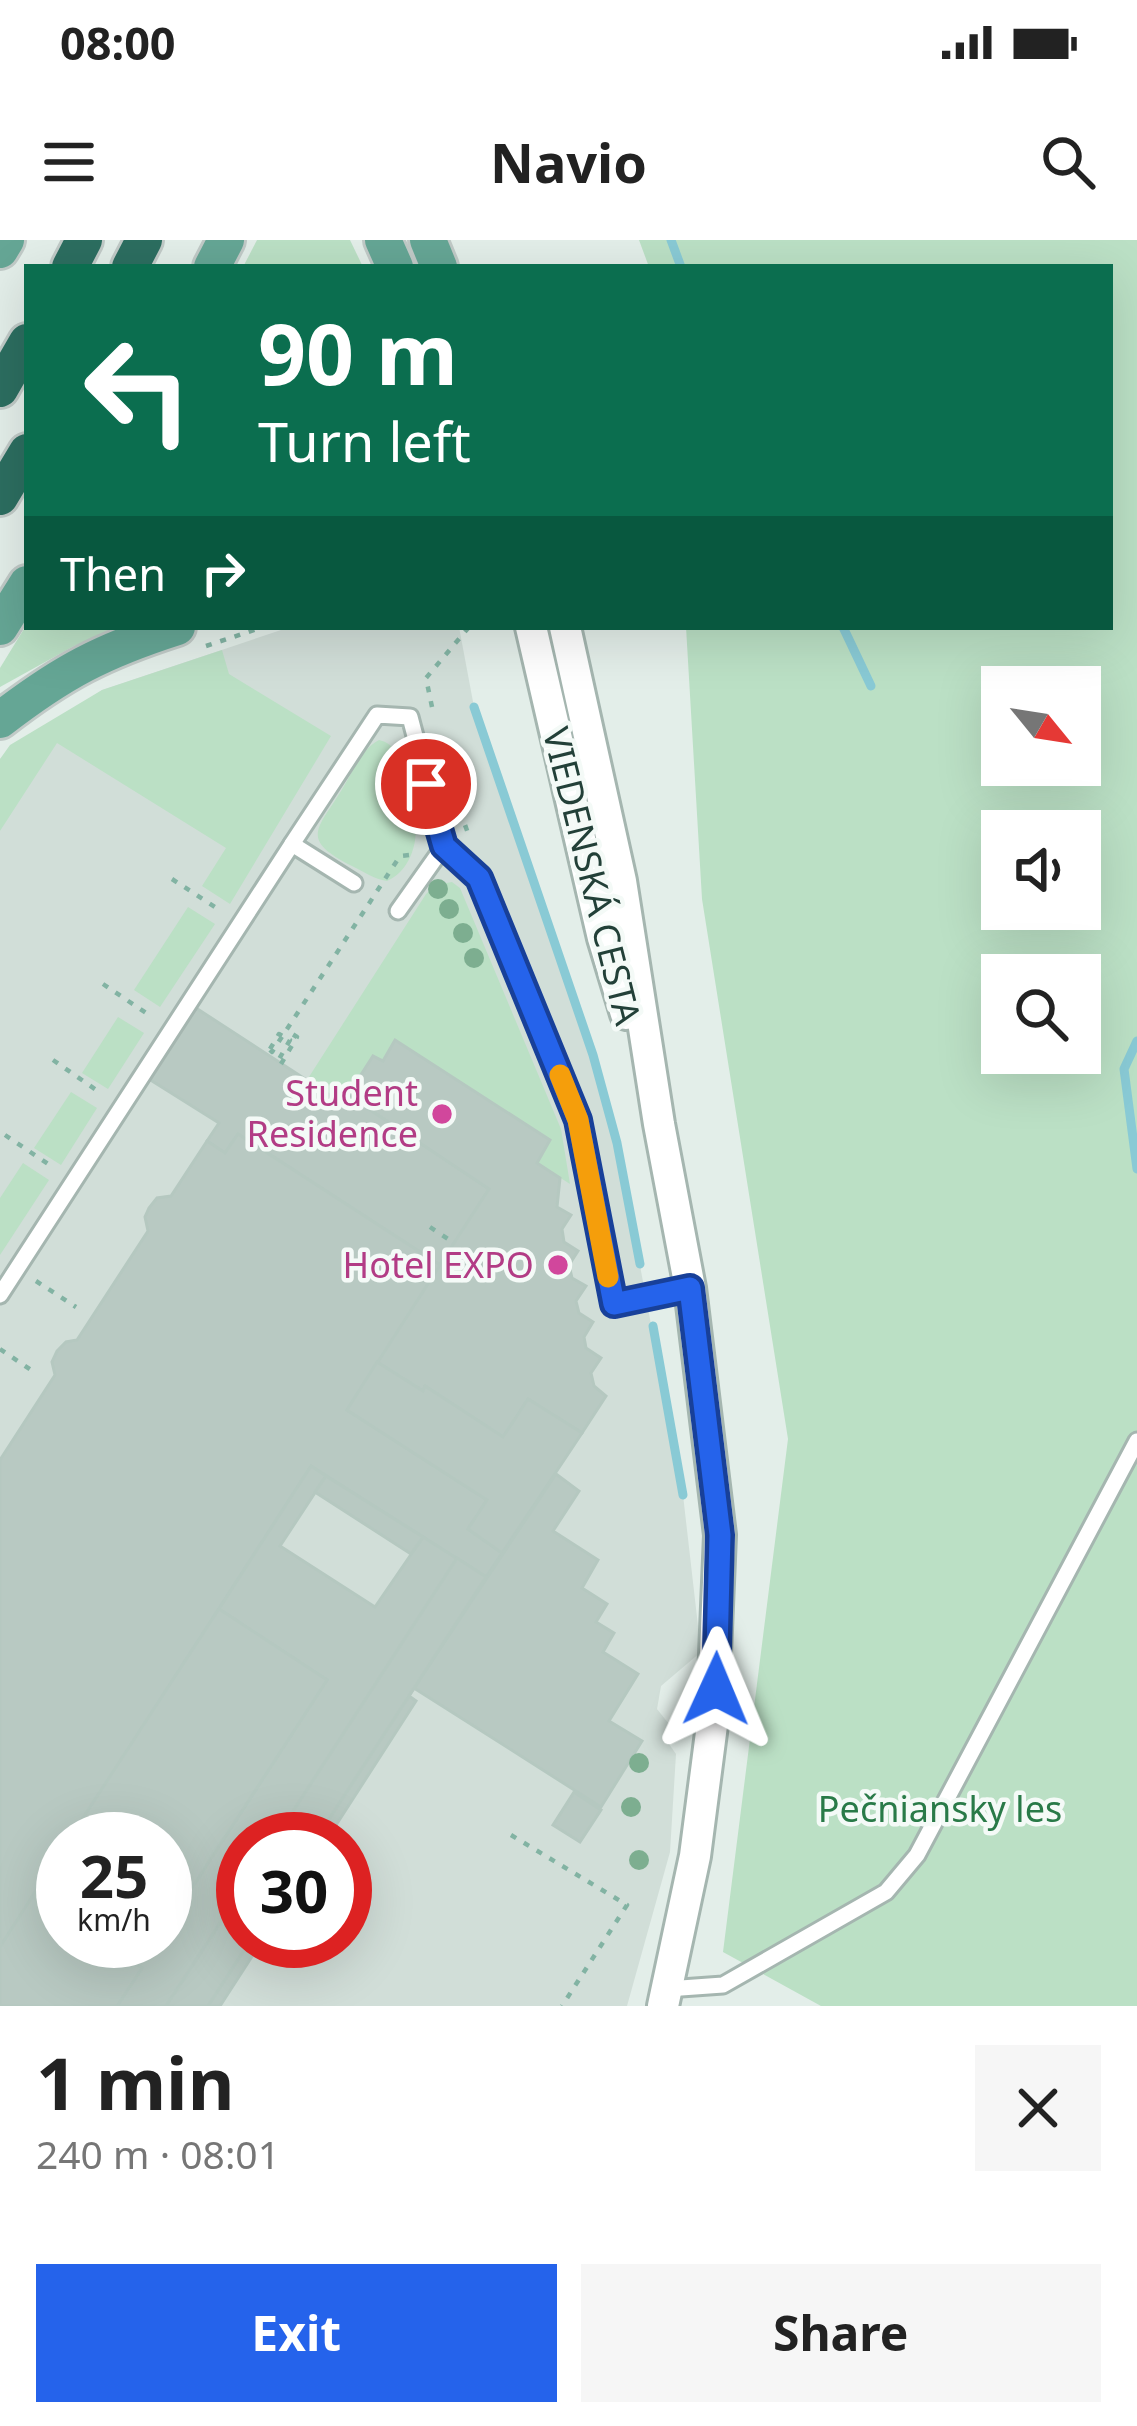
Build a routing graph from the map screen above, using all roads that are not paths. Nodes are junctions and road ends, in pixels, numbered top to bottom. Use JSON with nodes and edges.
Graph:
{"nodes":[{"id":1,"x":6,"y":240,"type":"edge"},
{"id":2,"x":0,"y":250,"type":"edge"},
{"id":3,"x":24,"y":347,"type":"edge"},
{"id":4,"x":0,"y":389,"type":"edge"},
{"id":5,"x":24,"y":457,"type":"edge"},
{"id":6,"x":0,"y":497,"type":"edge"},
{"id":7,"x":24,"y":589,"type":"edge"},
{"id":8,"x":0,"y":627,"type":"edge"},
{"id":9,"x":168,"y":630,"type":"edge"},
{"id":10,"x":510,"y":630,"type":"edge"},
{"id":11,"x":532,"y":630,"type":"edge"},
{"id":12,"x":566,"y":630,"type":"edge"},
{"id":13,"x":539,"y":663,"type":"junction"},
{"id":14,"x":0,"y":720,"type":"edge"},
{"id":15,"x":292,"y":844,"type":"junction"},
{"id":16,"x":444,"y":846,"type":"junction"},
{"id":17,"x":354,"y":884,"type":"dead end"},
{"id":18,"x":398,"y":911,"type":"dead end"},
{"id":19,"x":659,"y":1124,"type":"junction"},
{"id":20,"x":690,"y":1288,"type":"junction"},
{"id":21,"x":0,"y":1295,"type":"edge"},
{"id":22,"x":1137,"y":1441,"type":"edge"},
{"id":23,"x":665,"y":1998,"type":"edge"}],
"edges":[{"from":1,"to":2,"type":"main road"},
{"from":3,"to":4,"type":"highway"},
{"from":5,"to":6,"type":"highway"},
{"from":7,"to":8,"type":"main road"},
{"from":9,"to":14,"type":"main road"},
{"from":10,"to":13,"type":"street"},
{"from":11,"to":13,"type":"street","name":"VIEDENSKÁ CESTA"},
{"from":12,"to":19,"type":"street","name":"VIEDENSKÁ CESTA"},
{"from":13,"to":19,"type":"street","name":"VIEDENSKÁ CESTA"},
{"from":15,"to":16,"type":"lane"},
{"from":15,"to":17,"type":"lane"},
{"from":15,"to":21,"type":"lane"},
{"from":16,"to":18,"type":"lane"},
{"from":16,"to":20,"type":"lane"},
{"from":19,"to":20,"type":"street","name":"VIEDENSKÁ CESTA"},
{"from":20,"to":23,"type":"street","name":"VIEDENSKÁ CESTA"},
{"from":22,"to":23,"type":"lane"}]}
